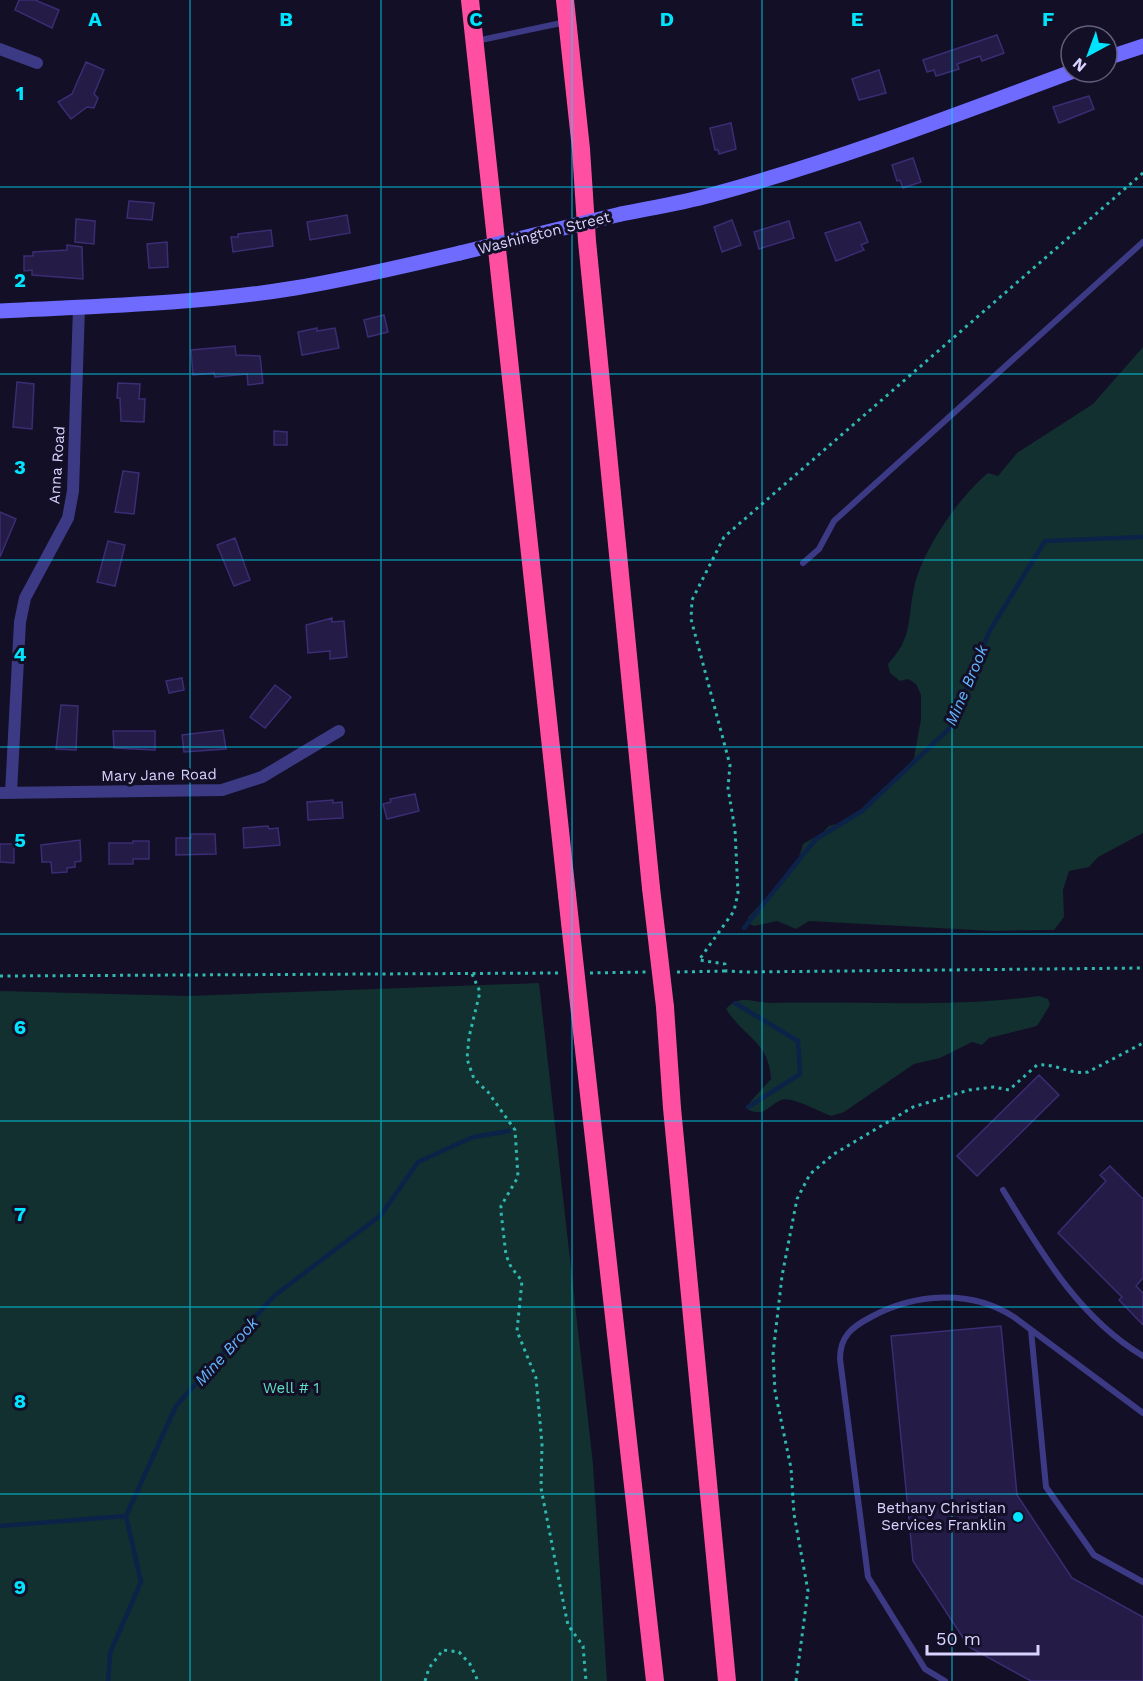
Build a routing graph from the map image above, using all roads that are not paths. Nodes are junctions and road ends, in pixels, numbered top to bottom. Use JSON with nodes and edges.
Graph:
{"nodes":[{"id":1,"x":470,"y":0,"type":"edge"},
{"id":2,"x":565,"y":0,"type":"edge"},
{"id":3,"x":567,"y":22,"type":"junction"},
{"id":4,"x":474,"y":41,"type":"junction"},
{"id":5,"x":1143,"y":46,"type":"edge"},
{"id":6,"x":0,"y":49,"type":"edge"},
{"id":7,"x":1119,"y":54,"type":"edge"},
{"id":8,"x":37,"y":63,"type":"dead end"},
{"id":9,"x":1059,"y":76,"type":"edge"},
{"id":10,"x":1143,"y":242,"type":"edge"},
{"id":11,"x":79,"y":307,"type":"junction"},
{"id":12,"x":0,"y":311,"type":"edge"},
{"id":13,"x":803,"y":563,"type":"dead end"},
{"id":14,"x":339,"y":731,"type":"dead end"},
{"id":15,"x":6,"y":793,"type":"edge"},
{"id":16,"x":1003,"y":1190,"type":"dead end"},
{"id":17,"x":1031,"y":1330,"type":"junction"},
{"id":18,"x":1143,"y":1356,"type":"edge"},
{"id":19,"x":1143,"y":1413,"type":"edge"},
{"id":20,"x":1143,"y":1582,"type":"edge"},
{"id":21,"x":655,"y":1681,"type":"edge"},
{"id":22,"x":727,"y":1681,"type":"edge"},
{"id":23,"x":945,"y":1681,"type":"edge"}],
"edges":[{"from":1,"to":4,"type":"highway"},
{"from":2,"to":3,"type":"highway"},
{"from":3,"to":4,"type":"lane"},
{"from":3,"to":22,"type":"highway","bridge":true},
{"from":4,"to":21,"type":"highway","bridge":true},
{"from":5,"to":7,"type":"main road"},
{"from":6,"to":8,"type":"street"},
{"from":9,"to":11,"type":"main road","name":"Washington Street","bridge":true},
{"from":10,"to":13,"type":"lane"},
{"from":11,"to":12,"type":"main road","name":"Washington Street"},
{"from":11,"to":15,"type":"street","name":"Anna Road"},
{"from":14,"to":15,"type":"street","name":"Mary Jane Road"},
{"from":16,"to":18,"type":"lane"},
{"from":17,"to":19,"type":"lane"},
{"from":17,"to":20,"type":"lane"},
{"from":17,"to":23,"type":"lane"}]}
